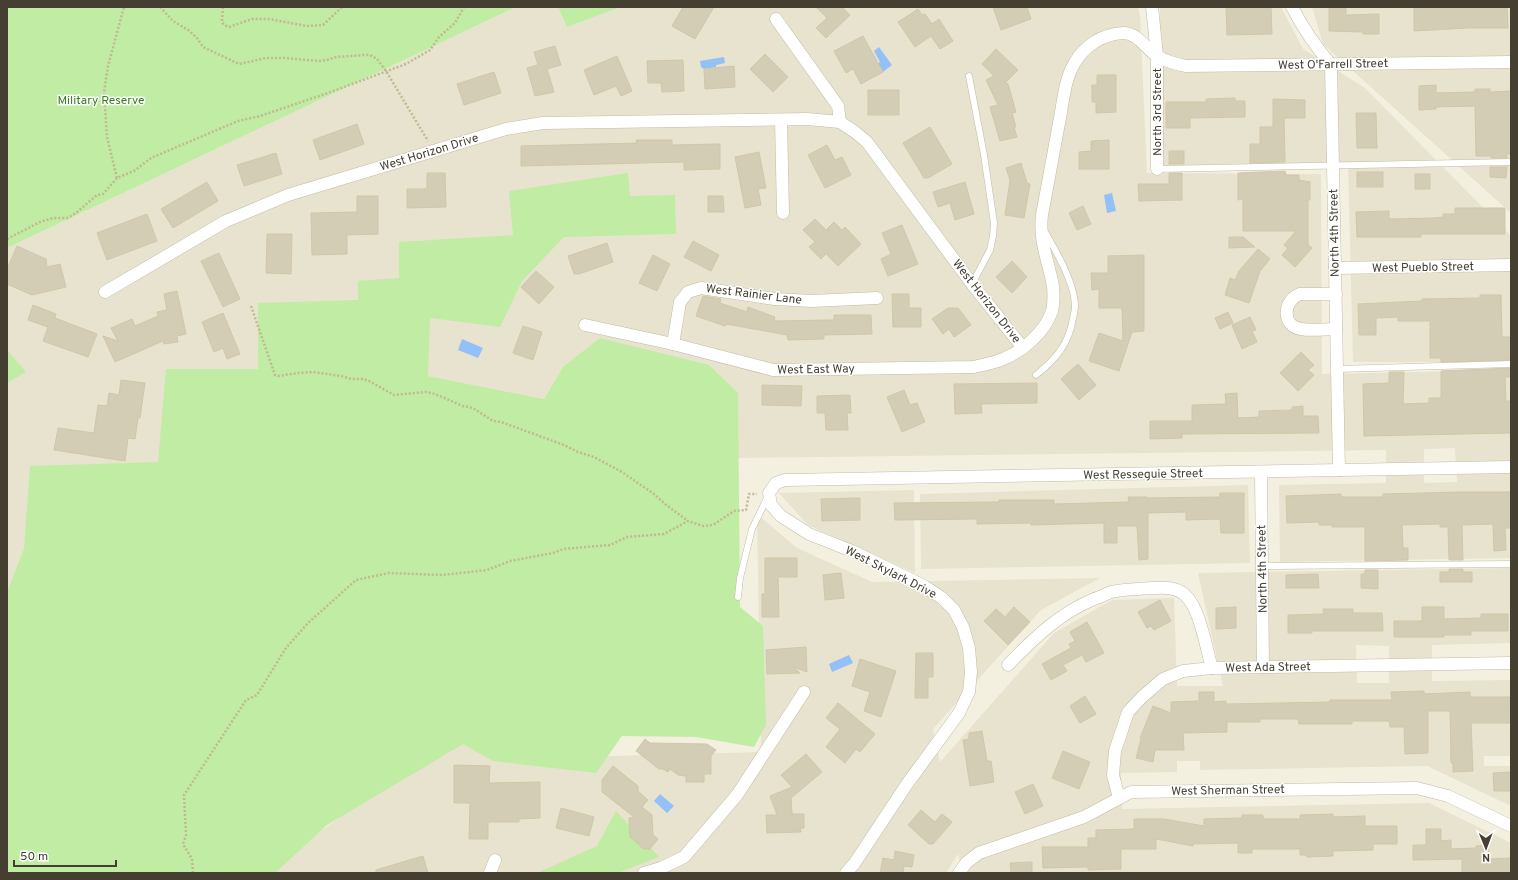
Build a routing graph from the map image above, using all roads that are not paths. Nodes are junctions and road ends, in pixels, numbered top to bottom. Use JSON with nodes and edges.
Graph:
{"nodes":[{"id":1,"x":1152,"y":7,"type":"edge"},
{"id":2,"x":1292,"y":7,"type":"edge"},
{"id":3,"x":776,"y":19,"type":"dead end"},
{"id":4,"x":1156,"y":55,"type":"junction"},
{"id":5,"x":1511,"y":62,"type":"edge"},
{"id":6,"x":1331,"y":65,"type":"junction"},
{"id":7,"x":969,"y":76,"type":"dead end"},
{"id":8,"x":781,"y":120,"type":"junction"},
{"id":9,"x":840,"y":122,"type":"junction"},
{"id":10,"x":1511,"y":162,"type":"edge"},
{"id":11,"x":1333,"y":166,"type":"junction"},
{"id":12,"x":1157,"y":170,"type":"joint"},
{"id":13,"x":782,"y":213,"type":"dead end"},
{"id":14,"x":1041,"y":226,"type":"junction"},
{"id":15,"x":1511,"y":265,"type":"edge"},
{"id":16,"x":1335,"y":268,"type":"junction"},
{"id":17,"x":972,"y":284,"type":"junction"},
{"id":18,"x":105,"y":292,"type":"dead end"},
{"id":19,"x":1336,"y":294,"type":"junction"},
{"id":20,"x":877,"y":298,"type":"dead end"},
{"id":21,"x":585,"y":325,"type":"dead end"},
{"id":22,"x":1336,"y":328,"type":"junction"},
{"id":23,"x":673,"y":344,"type":"junction"},
{"id":24,"x":1024,"y":348,"type":"junction"},
{"id":25,"x":1511,"y":364,"type":"edge"},
{"id":26,"x":1337,"y":369,"type":"junction"},
{"id":27,"x":1036,"y":375,"type":"dead end"},
{"id":28,"x":1511,"y":467,"type":"edge"},
{"id":29,"x":1339,"y":470,"type":"junction"},
{"id":30,"x":1261,"y":472,"type":"junction"},
{"id":31,"x":773,"y":488,"type":"junction"},
{"id":32,"x":1511,"y":564,"type":"edge"},
{"id":33,"x":1261,"y":566,"type":"junction"},
{"id":34,"x":738,"y":597,"type":"dead end"},
{"id":35,"x":1511,"y":663,"type":"edge"},
{"id":36,"x":1008,"y":665,"type":"dead end"},
{"id":37,"x":1263,"y":667,"type":"junction"},
{"id":38,"x":1212,"y":668,"type":"junction"},
{"id":39,"x":804,"y":692,"type":"dead end"},
{"id":40,"x":1119,"y":798,"type":"junction"},
{"id":41,"x":1511,"y":826,"type":"edge"},
{"id":42,"x":495,"y":860,"type":"dead end"},
{"id":43,"x":490,"y":873,"type":"edge"},
{"id":44,"x":644,"y":873,"type":"edge"},
{"id":45,"x":846,"y":873,"type":"edge"},
{"id":46,"x":959,"y":873,"type":"edge"}],
"edges":[{"from":1,"to":4,"type":"street","name":"North 3rd Street"},
{"from":2,"to":6,"type":"street"},
{"from":3,"to":9,"type":"street"},
{"from":4,"to":6,"type":"street","name":"West O'Farrell Street"},
{"from":4,"to":12,"type":"street","name":"North 3rd Street"},
{"from":4,"to":14,"type":"street","name":"West Horizon Drive"},
{"from":5,"to":6,"type":"street","name":"West O'Farrell Street"},
{"from":6,"to":11,"type":"street","name":"North 4th Street"},
{"from":7,"to":17,"type":"lane"},
{"from":8,"to":9,"type":"street","name":"West Horizon Drive"},
{"from":8,"to":13,"type":"street"},
{"from":8,"to":18,"type":"street","name":"West Horizon Drive"},
{"from":9,"to":17,"type":"street","name":"West Horizon Drive"},
{"from":10,"to":11,"type":"lane"},
{"from":11,"to":12,"type":"lane"},
{"from":11,"to":16,"type":"street","name":"North 4th Street"},
{"from":14,"to":24,"type":"street","name":"West Horizon Drive"},
{"from":14,"to":27,"type":"lane"},
{"from":15,"to":16,"type":"street","name":"West Pueblo Street"},
{"from":16,"to":19,"type":"street","name":"North 4th Street"},
{"from":17,"to":24,"type":"street","name":"West Horizon Drive"},
{"from":19,"to":22,"type":"street","name":"North 4th Street"},
{"from":19,"to":22,"type":"street"},
{"from":20,"to":23,"type":"street","name":"West Rainier Lane"},
{"from":21,"to":23,"type":"street","name":"West East Way"},
{"from":22,"to":26,"type":"street","name":"North 4th Street"},
{"from":23,"to":24,"type":"street","name":"West East Way"},
{"from":25,"to":26,"type":"lane"},
{"from":26,"to":29,"type":"street","name":"North 4th Street"},
{"from":28,"to":29,"type":"street","name":"West Resseguie Street"},
{"from":29,"to":30,"type":"street","name":"West Resseguie Street"},
{"from":30,"to":31,"type":"street","name":"West Resseguie Street"},
{"from":30,"to":33,"type":"street","name":"North 4th Street"},
{"from":31,"to":34,"type":"lane"},
{"from":31,"to":45,"type":"street","name":"West Skylark Drive"},
{"from":32,"to":33,"type":"lane"},
{"from":33,"to":37,"type":"street","name":"North 4th Street"},
{"from":35,"to":37,"type":"street","name":"West Ada Street"},
{"from":36,"to":38,"type":"street"},
{"from":37,"to":38,"type":"street","name":"West Ada Street"},
{"from":38,"to":40,"type":"street","name":"West Ada Street"},
{"from":39,"to":44,"type":"street"},
{"from":40,"to":41,"type":"street","name":"West Sherman Street"},
{"from":40,"to":46,"type":"street","name":"West Sherman Street"},
{"from":42,"to":43,"type":"street"}]}
